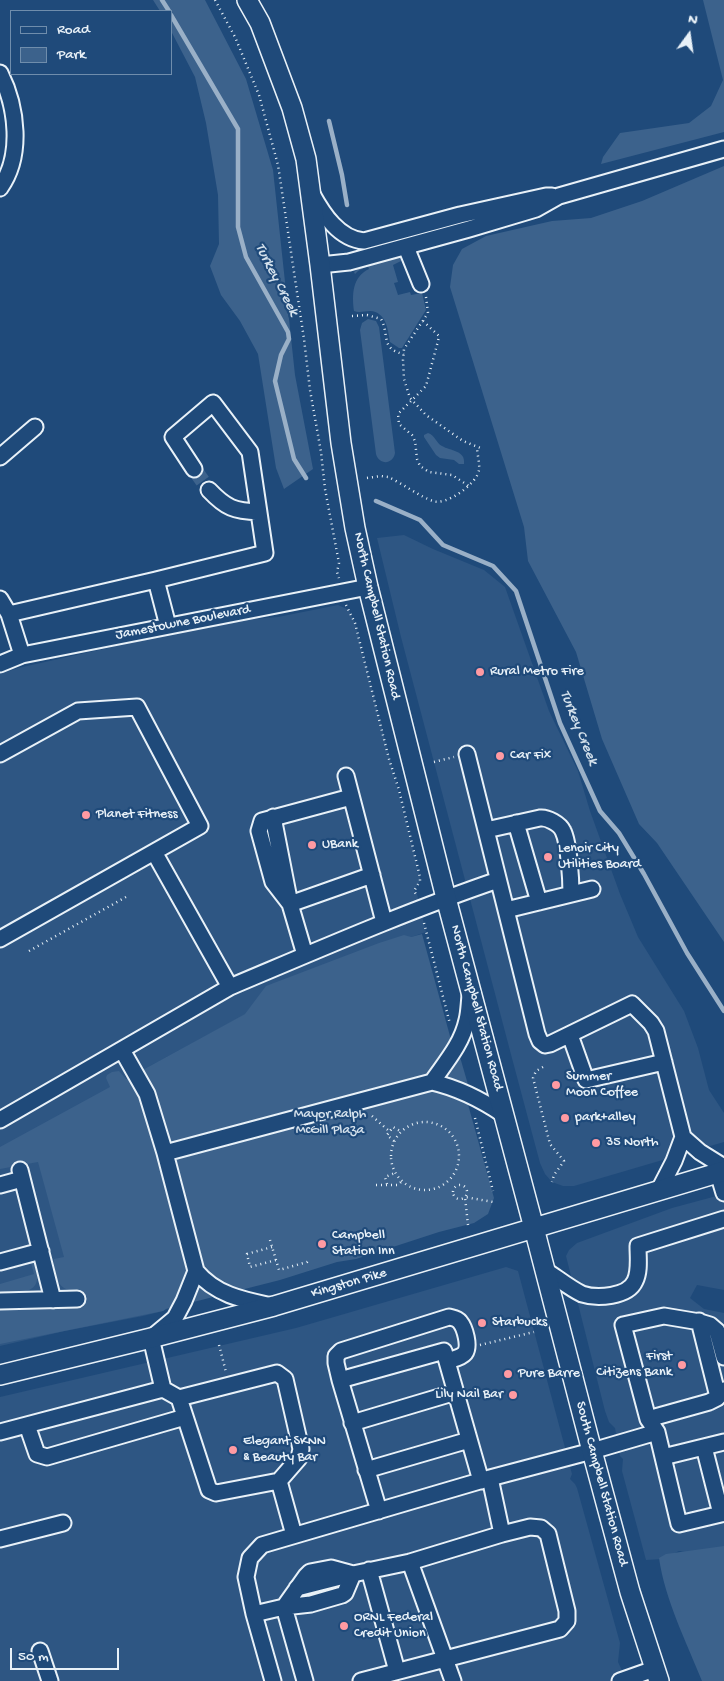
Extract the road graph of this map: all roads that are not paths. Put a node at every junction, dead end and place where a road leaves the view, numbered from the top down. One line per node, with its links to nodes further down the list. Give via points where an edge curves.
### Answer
1 (247, 0): 5 (main road, North Campbell Station Road, via 260,23 292,108 306,159)
2 (0, 73): 4 (street, via 8,90 14,122 14,158)
3 (724, 149): 6 (street)
4 (0, 188)
5 (310, 192): 6 (street, via 325,216 357,241 460,215); 8 (main road, North Campbell Station Road)
6 (558, 196): 7 (street, via 536,208)
7 (406, 247): 8 (street, via 350,262); 9 (street)
8 (320, 265): 16 (main road, North Campbell Station Road, via 341,443)
9 (422, 284)
10 (35, 427): 11 (street)
11 (0, 457)
12 (194, 469): 14 (street, via 173,437 213,403 250,452)
13 (209, 490): 14 (street, via 222,504 242,511)
14 (259, 512): 15 (street, via 265,553)
15 (156, 580): 18 (street); 19 (street)
16 (368, 587): 19 (street, Jamestowne Boulevard); 33 (main road, North Campbell Station Road)
17 (0, 599): 18 (street)
18 (9, 614): 20 (street)
19 (168, 626): 20 (street, Jamestowne Boulevard)
20 (22, 655): 21 (street, Jamestowne Boulevard)
21 (0, 664)
22 (0, 754): 28 (street, via 78,711 136,707 200,826)
23 (461, 756): 27 (street)
24 (346, 776): 25 (street)
25 (351, 796): 29 (street); 35 (street, via 262,821 259,831 273,882)
26 (516, 823): 27 (street); 32 (street, via 545,818 564,832); 34 (street)
27 (486, 830): 30 (street)
28 (154, 852): 38 (street); 40 (street)
29 (372, 875): 35 (street); 37 (street)
30 (498, 880): 33 (street); 36 (street)
31 (592, 890): 32 (street)
32 (571, 894): 34 (street)
33 (446, 898): 37 (street); 41 (main road, North Campbell Station Road)
34 (539, 902): 36 (street)
35 (290, 904): 39 (street)
36 (506, 910): 42 (street, via 540,1041 545,1045)
37 (384, 922): 39 (street)
38 (0, 939)
39 (305, 955): 40 (street)
40 (230, 987): 43 (street)
41 (471, 988): 45 (street, via 463,1033); 46 (main road, North Campbell Station Road)
42 (570, 1036): 44 (street, via 586,1080); 44 (street, via 632,1004 652,1023)
43 (122, 1050): 47 (street); 49 (street, via 147,1094)
44 (664, 1062): 48 (street)
45 (432, 1082): 46 (street, via 456,1089); 49 (street)
46 (504, 1115): 55 (main road, North Campbell Station Road)
47 (0, 1120)
48 (683, 1137): 50 (street); 52 (street)
49 (165, 1153): 59 (street)
50 (722, 1170): 52 (main road, Kingston Pike); 53 (street)
51 (0, 1185): 56 (street, via 21,1175)
52 (659, 1190): 55 (main road, Kingston Pike)
53 (724, 1193)
54 (724, 1219): 58 (street, via 638,1246 638,1270 635,1282 627,1292 607,1297 582,1294)
55 (534, 1228): 58 (main road, South Campbell Station Road); 63 (main road, Kingston Pike)
56 (40, 1251): 57 (street); 60 (street)
57 (0, 1262)
58 (545, 1270): 83 (main road, South Campbell Station Road)
59 (196, 1271): 63 (street, via 219,1291 240,1300); 65 (street, via 175,1318)
60 (53, 1300): 61 (street); 62 (street)
61 (77, 1300)
62 (0, 1301)
63 (274, 1306): 65 (main road, Kingston Pike)
64 (699, 1322): 66 (street, via 717,1331); 72 (street); 75 (street, via 664,1316 623,1325)
65 (151, 1338): 68 (main road, Kingston Pike); 70 (street)
66 (724, 1357)
67 (447, 1361): 69 (street, via 444,1351); 69 (street, via 459,1358 467,1349 460,1322 449,1317 341,1351 336,1356); 71 (street)
68 (0, 1375)
69 (340, 1380): 76 (street)
70 (164, 1389): 73 (street); 77 (street)
71 (456, 1392): 76 (street); 80 (street)
72 (721, 1394): 75 (street, via 709,1402)
73 (179, 1398): 74 (street); 87 (street, via 277,1373 285,1379 301,1449 298,1458)
74 (185, 1417): 77 (street, via 47,1457 37,1454); 87 (street, via 209,1490 216,1493)
75 (648, 1419): 79 (street)
76 (352, 1423): 85 (street)
77 (27, 1425): 78 (street)
78 (0, 1432)
79 (657, 1432): 83 (street); 84 (street)
80 (470, 1440): 85 (street); 86 (street)
81 (724, 1442): 82 (street)
82 (704, 1447): 84 (street); 84 (street, via 720,1514 680,1524)
83 (592, 1451): 86 (street); 102 (main road, South Campbell Station Road)
84 (663, 1457)
85 (366, 1470): 88 (street)
86 (485, 1480): 88 (street); 90 (street)
87 (279, 1481): 91 (street)
88 (379, 1511): 91 (street)
89 (63, 1523): 92 (street)
90 (502, 1534): 93 (street); 100 (street, via 530,1527 541,1528 548,1534 567,1621 560,1629)
91 (294, 1535): 98 (street, via 262,1545 250,1558 246,1577)
92 (0, 1539)
93 (410, 1562): 94 (street); 100 (street)
94 (369, 1570): 95 (street); 101 (street)
95 (353, 1574): 96 (street); 96 (street, via 338,1570); 97 (street, via 343,1586)
96 (301, 1582): 97 (street)
97 (284, 1606): 98 (street); 105 (street)
98 (254, 1614): 104 (street)
99 (40, 1650): 103 (street)
100 (444, 1659): 101 (street); 107 (street)
101 (397, 1672): 106 (street)
102 (656, 1675): 108 (street)
103 (50, 1681)
104 (273, 1681)
105 (305, 1681)
106 (361, 1681)
107 (453, 1681)
108 (620, 1681)

